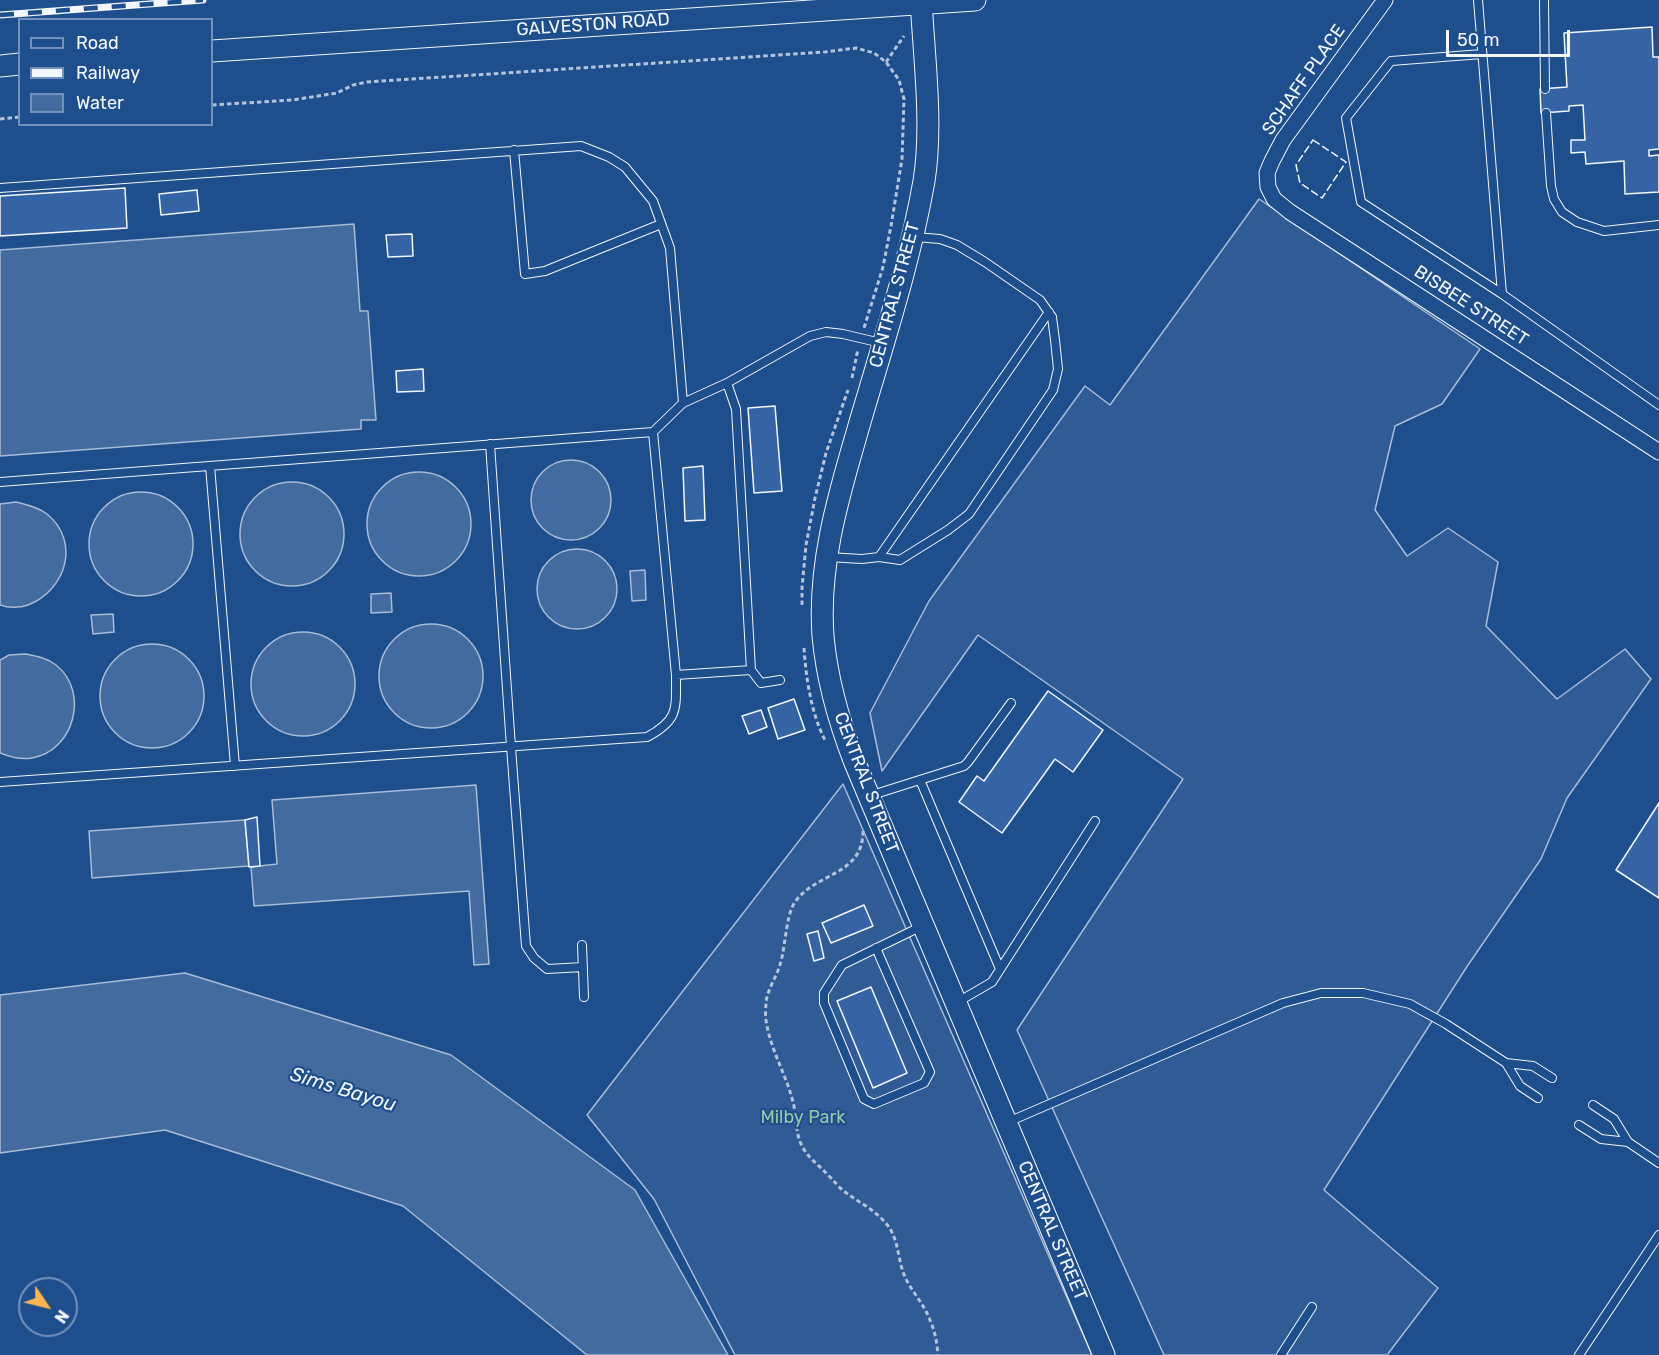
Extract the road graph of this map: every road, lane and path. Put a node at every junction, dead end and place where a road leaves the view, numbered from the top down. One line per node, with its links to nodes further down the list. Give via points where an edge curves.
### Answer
1 (975, 0): 5 (street, GALVESTON ROAD)
2 (1385, 0): 15 (street, SCHAFF PLACE, via 1283,140 1268,173)
3 (1478, 0): 7 (lane)
4 (1544, 0): 10 (lane)
5 (921, 1): 6 (street, GALVESTON ROAD); 19 (street, CENTRAL STREET, via 928,123 924,178)
6 (213, 51)
7 (1482, 54): 20 (lane); 20 (lane, via 1391,61 1346,118 1361,201)
8 (18, 64): 9 (street)
9 (0, 66)
10 (1545, 89)
11 (1546, 113): 18 (lane, via 1551,186 1562,212 1604,231)
12 (18, 117): 13 (path)
13 (0, 118)
14 (514, 150): 16 (lane); 17 (lane, via 581,146 609,157 637,181); 17 (lane, via 525,274 545,271)
15 (1268, 187): 28 (street, BISBEE STREET, via 1274,199 1290,212)
16 (0, 188)
17 (662, 224): 24 (lane, via 670,248)
18 (1659, 225)
19 (913, 237): 21 (lane, via 957,245 1040,300); 22 (street, CENTRAL STREET)
20 (1502, 294): 25 (lane)
21 (1048, 312): 32 (lane); 32 (lane, via 1052,317 1058,369 1053,390 969,514 900,560)
22 (883, 344): 23 (lane, via 826,332 810,336); 31 (street, CENTRAL STREET, via 835,509)
23 (727, 383): 24 (lane); 33 (lane, via 736,409)
24 (683, 403): 26 (lane)
25 (1659, 405)
26 (653, 432): 27 (lane); 34 (lane)
27 (490, 444): 29 (lane); 37 (lane)
28 (1659, 452)
29 (210, 466): 30 (lane); 38 (lane)
30 (0, 482)
31 (826, 556): 32 (lane); 41 (street, CENTRAL STREET, via 823,634 827,666 841,727)
32 (879, 557)
33 (751, 670): 34 (lane); 35 (lane, via 760,683)
34 (676, 675): 37 (lane, via 672,718 646,737)
35 (780, 680)
36 (1011, 702): 39 (lane, via 964,766)
37 (511, 747): 38 (lane); 46 (lane, via 526,946 547,969)
38 (235, 766): 40 (lane)
39 (920, 780): 41 (lane); 47 (lane)
40 (0, 782)
41 (869, 796): 43 (street, CENTRAL STREET)
42 (1095, 821): 47 (lane)
43 (923, 925): 45 (lane); 49 (street, CENTRAL STREET)
44 (582, 945): 46 (lane)
45 (876, 948): 45 (lane, via 842,965 824,993 824,1003 864,1099 874,1104 924,1083 930,1072)
46 (583, 967): 48 (lane)
47 (1000, 969): 49 (lane, via 992,982)
48 (584, 997)
49 (956, 1003): 54 (street, CENTRAL STREET)
50 (1506, 1064): 51 (lane, via 1533,1066); 52 (lane, via 1520,1086); 54 (lane, via 1410,1004 1363,993 1321,993 1283,1003)
51 (1552, 1078)
52 (1538, 1098)
53 (1593, 1105): 56 (lane, via 1614,1119)
54 (1007, 1122): 60 (street, CENTRAL STREET)
55 (1579, 1125): 56 (lane, via 1601,1139)
56 (1628, 1142): 57 (lane)
57 (1659, 1163)
58 (1659, 1235): 62 (lane)
59 (1312, 1307): 61 (lane)
60 (1104, 1355)
61 (1281, 1355)
62 (1579, 1355)

